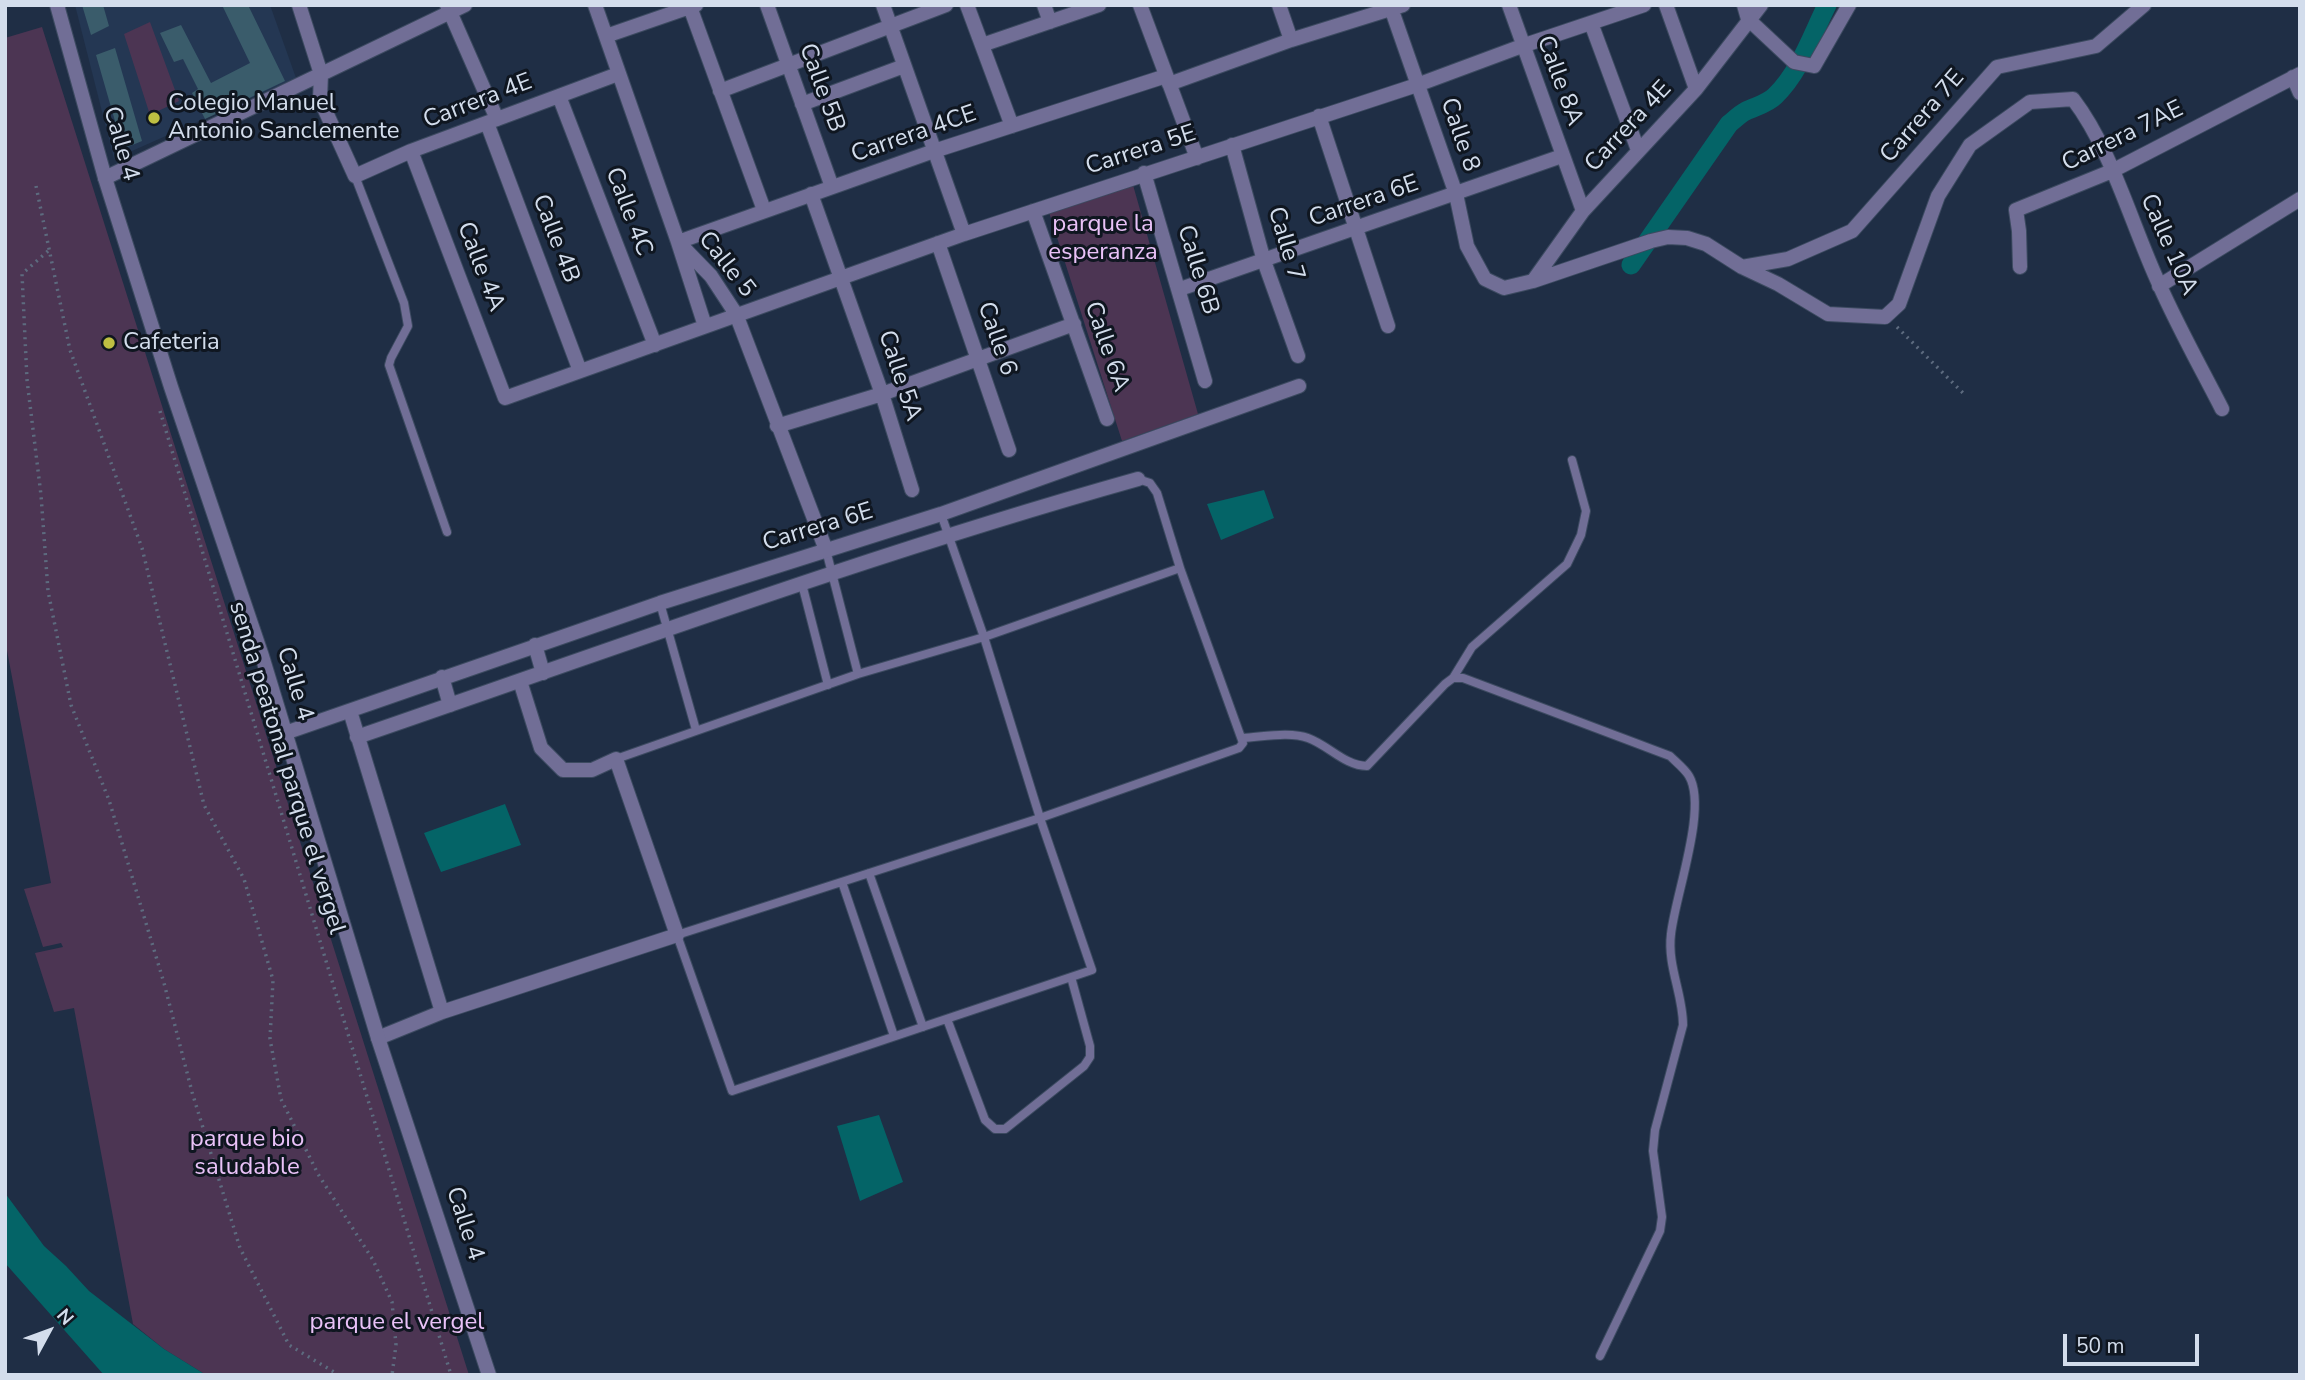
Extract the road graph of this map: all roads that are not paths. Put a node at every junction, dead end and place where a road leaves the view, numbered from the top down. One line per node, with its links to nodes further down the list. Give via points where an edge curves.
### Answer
1 (57, 5): 54 (street, Calle 4)
2 (299, 5): 32 (street)
3 (465, 5): 21 (street)
4 (596, 5): 26 (street, Calle 5)
5 (767, 5): 30 (street, Calle 5B)
6 (883, 5): 25 (street)
7 (946, 5): 25 (street)
8 (967, 5): 28 (street)
9 (1044, 5): 23 (street)
10 (1099, 5): 23 (street)
11 (1279, 5): 27 (street)
12 (1508, 5): 29 (street, Calle 8A)
13 (1644, 5): 24 (street, Carrera 5E)
14 (1666, 5): 37 (street)
15 (1760, 5): 22 (street, Carrera 4E)
16 (1849, 5): 22 (street, via 1814,66 1794,62)
17 (2144, 5): 67 (street, Carrera 7E, via 2096,46 1997,67 1852,232 1788,258)
18 (693, 6): 26 (street); 38 (street)
19 (1395, 6): 27 (street, Carrera 4CE); 36 (street, Calle 8)
20 (1145, 7): 35 (street)
21 (449, 9): 32 (street); 43 (street, Calle 4B)
22 (1746, 12): 37 (street, Carrera 4E)
23 (1050, 22): 28 (street)
24 (1591, 23): 29 (street, Carrera 5E); 46 (street)
25 (890, 26): 30 (street); 31 (street)
26 (606, 36): 33 (street, Calle 5)
27 (1291, 40): 35 (street, Carrera 4CE)
28 (982, 45): 44 (street)
29 (1522, 46): 36 (street, Carrera 5E); 49 (street, Calle 8A)
30 (788, 65): 38 (street); 41 (street, Calle 5B)
31 (904, 66): 41 (street); 48 (street)
32 (321, 74): 53 (street, via 320,99); 54 (street)
33 (618, 74): 40 (street, Carrera 4E); 64 (street, Calle 5)
34 (2296, 76): 39 (street); 51 (street, Carrera 7AE)
35 (1168, 80): 44 (street, Carrera 4CE); 50 (street)
36 (1417, 85): 42 (street, Carrera 5E); 57 (street, Calle 8)
37 (1696, 89): 46 (street, Carrera 4E)
38 (720, 91): 59 (street)
39 (2300, 93)
40 (559, 96): 43 (street, Carrera 4E); 77 (street, Calle 4C)
41 (802, 104): 55 (street, Calle 5B)
42 (1319, 116): 45 (street, Carrera 5E); 62 (street)
43 (492, 121): 47 (street, Carrera 4E); 80 (street, Calle 4B)
44 (1012, 126): 48 (street, Carrera 4CE)
45 (1233, 145): 50 (street, Carrera 5E); 66 (street, Calle 7)
46 (1638, 150): 61 (street, Carrera 4E)
47 (411, 151): 53 (street, Carrera 4E); 84 (street, Calle 4A)
48 (934, 151): 55 (street, Carrera 4CE); 63 (street)
49 (1562, 156): 57 (street, Carrera 6E); 61 (street, Calle 8A)
50 (1197, 158): 52 (street, Carrera 5E)
51 (2112, 171): 67 (street, Calle 10A, via 2073,99 2030,102 1970,145 1938,196 1899,304 1885,317 1828,314); 68 (street, Carrera 7AE, via 2016,209); 71 (street, Calle 10A)
52 (1144, 173): 60 (street, Carrera 5E); 72 (street, Calle 6B)
53 (355, 176): 97 (lane, via 404,303 408,326 389,365)
54 (105, 178): 117 (street, Calle 4)
55 (832, 187): 56 (street, Carrera 4CE)
56 (811, 194): 59 (street, Carrera 4CE); 69 (street, Calle 5A)
57 (1456, 194): 62 (street, Carrera 6E); 70 (street, Calle 8, via 1467,246 1485,279 1504,288)
58 (2300, 199): 71 (street)
59 (764, 210): 64 (street, Carrera 4CE)
60 (1033, 211): 63 (street, Carrera 5E); 74 (street, Calle 6A)
61 (1583, 211): 70 (street, Carrera 4E)
62 (1356, 229): 66 (street, Carrera 6E); 76 (street)
63 (964, 234): 65 (street, Carrera 5E)
64 (678, 242): 73 (street, Calle 5, via 711,276); 75 (street)
65 (938, 243): 69 (street, Carrera 5E); 79 (street, Calle 6)
66 (1264, 261): 72 (street, Carrera 6E); 78 (street, Calle 7)
67 (1742, 267): 70 (street, via 1706,244 1668,237)
68 (2020, 267)
69 (842, 278): 73 (street, Carrera 5E); 83 (street, Calle 5A)
70 (1533, 281)
71 (2159, 286): 85 (street, Calle 10A)
72 (1180, 289): 81 (street, Calle 6B)
73 (736, 314): 75 (street, Carrera 5E); 87 (street, Calle 5)
74 (1074, 324): 79 (street); 86 (street, Calle 6A)
75 (705, 326): 77 (street, Carrera 5E)
76 (1388, 326)
77 (655, 345): 80 (street, Carrera 5E)
78 (1298, 356)
79 (978, 357): 83 (street); 88 (street, Calle 6)
80 (580, 371): 84 (street, Carrera 5E)
81 (1205, 381)
82 (1299, 386): 90 (street, Carrera 6E)
83 (882, 394): 87 (street); 92 (street, Calle 5A)
84 (505, 398)
85 (2222, 409)
86 (1107, 419)
87 (777, 426): 99 (street, Calle 5)
88 (1009, 450)
89 (1572, 460): 111 (lane, via 1586,511 1567,564 1472,647)
90 (1057, 474): 93 (street, Carrera 6E); 94 (street)
91 (1138, 479): 94 (street, Carrera 6E); 101 (lane, via 1150,483 1157,493)
92 (912, 489)
93 (999, 494): 95 (street, Carrera 6E); 96 (street)
94 (1066, 499): 96 (street, Carrera 6E)
95 (941, 514): 98 (lane); 99 (street, Carrera 6E)
96 (1006, 519): 98 (street, Carrera 6E)
97 (447, 532)
98 (949, 537): 102 (street, Carrera 6E); 106 (lane)
99 (826, 550): 100 (street, Carrera 6E); 102 (lane)
100 (792, 560): 103 (street); 104 (street, Carrera 6E)
101 (1180, 568): 106 (lane); 119 (lane)
102 (833, 575): 103 (street, Carrera 6E); 109 (lane)
103 (802, 584): 105 (street, Carrera 6E); 113 (lane)
104 (660, 603): 105 (lane); 107 (street, Carrera 6E)
105 (669, 630): 108 (street, Carrera 6E); 116 (lane)
106 (984, 637): 109 (lane); 121 (lane)
107 (535, 645): 108 (street); 110 (street, Carrera 6E)
108 (543, 673): 112 (street, Carrera 6E)
109 (858, 674): 113 (lane)
110 (442, 677): 114 (street); 115 (street, Carrera 6E)
111 (1453, 678): 119 (lane, via 1367,766 1357,766 1301,736); 131 (lane, via 1670,756 1689,776 1697,805 1670,936 1683,1025 1655,1130 1660,1231)
112 (520, 681): 114 (street, Carrera 6E); 120 (street, via 541,748 563,770 592,770)
113 (828, 685): 116 (lane)
114 (450, 705): 118 (street, Carrera 6E)
115 (350, 711): 117 (street, Carrera 6E); 118 (street)
116 (696, 730): 120 (lane)
117 (285, 733): 130 (street, Calle 4)
118 (357, 737): 126 (street)
119 (1243, 738): 121 (lane, via 1239,748)
120 (615, 759): 124 (street)
121 (1040, 818): 122 (lane); 125 (lane, via 1092,970)
122 (869, 873): 123 (lane); 128 (lane)
123 (842, 882): 124 (lane); 129 (lane)
124 (677, 936): 126 (street); 129 (lane, via 732,1091)
125 (1071, 977): 127 (lane); 127 (lane, via 1090,1057 1005,1129 995,1129 985,1120)
126 (442, 1012): 130 (street)
127 (947, 1019): 128 (lane)
128 (923, 1027): 129 (lane)
129 (894, 1036)
130 (378, 1038): 132 (street, Calle 4)
131 (1600, 1356)
132 (489, 1375)

